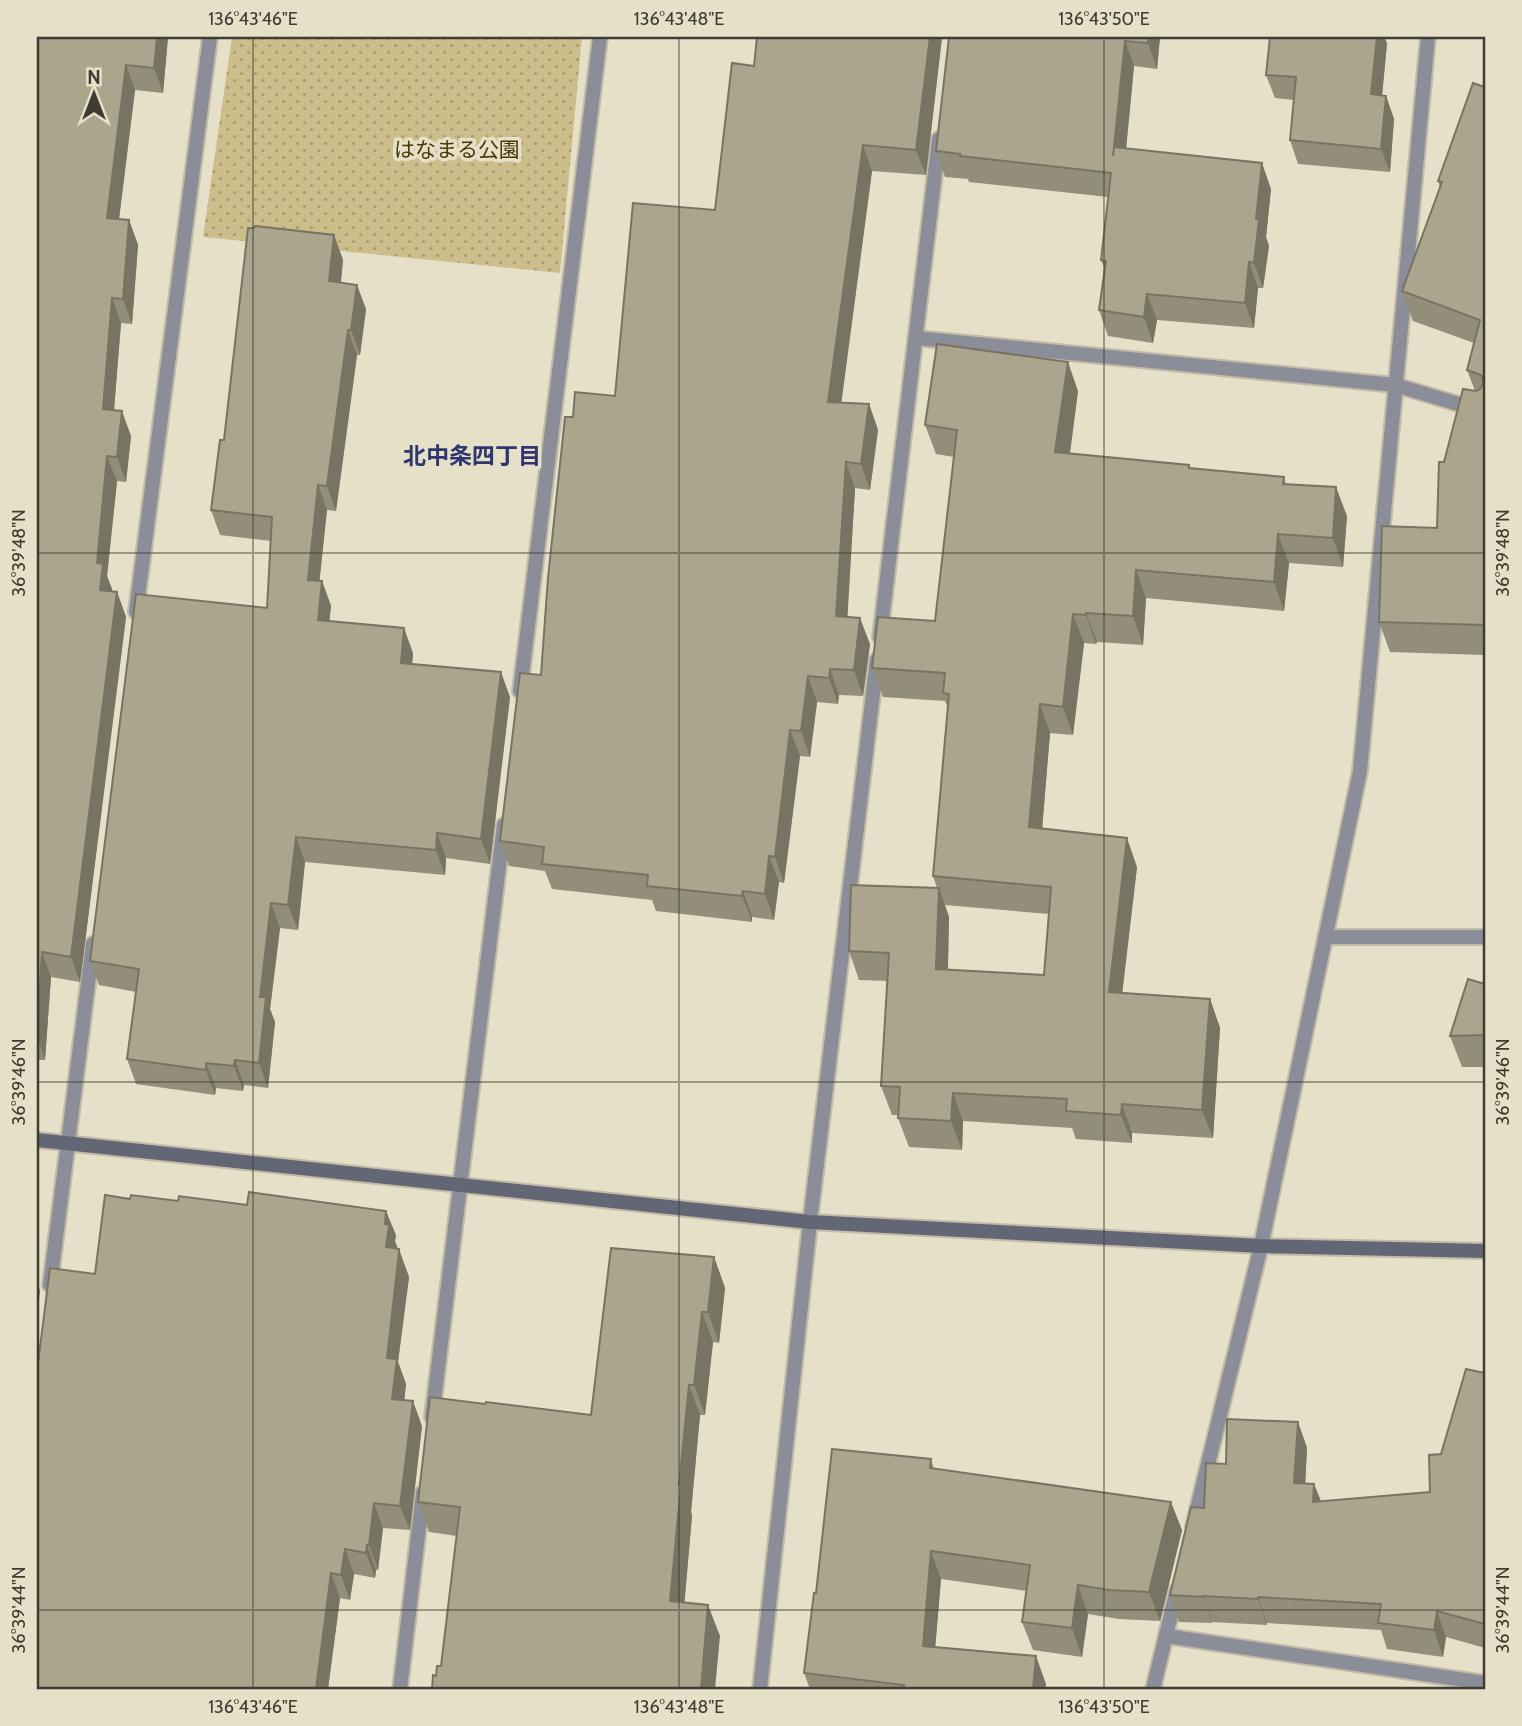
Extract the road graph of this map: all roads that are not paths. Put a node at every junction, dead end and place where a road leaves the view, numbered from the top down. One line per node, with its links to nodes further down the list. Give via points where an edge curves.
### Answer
1 (210, 37): 8 (street)
2 (600, 37): 9 (street)
3 (1428, 37): 6 (street)
4 (942, 119): 5 (street)
5 (916, 338): 6 (street); 17 (street)
6 (1395, 384): 7 (street); 12 (street, via 1360,771)
7 (1485, 412)
8 (134, 630)
9 (519, 701)
10 (506, 811): 16 (street)
11 (94, 935): 15 (street)
12 (1325, 937): 13 (street); 18 (street)
13 (1485, 937)
14 (37, 1140): 15 (street)
15 (68, 1143): 16 (street); 20 (street)
16 (460, 1185): 17 (street); 21 (street)
17 (810, 1222): 18 (street); 28 (street)
18 (1261, 1246): 19 (street); 23 (street)
19 (1485, 1251)
20 (49, 1296)
21 (430, 1430)
22 (424, 1485): 27 (street)
23 (1188, 1546)
24 (1182, 1572): 25 (street)
25 (1166, 1636): 26 (street); 29 (street)
26 (1485, 1683)
27 (400, 1689)
28 (760, 1689)
29 (1153, 1689)

